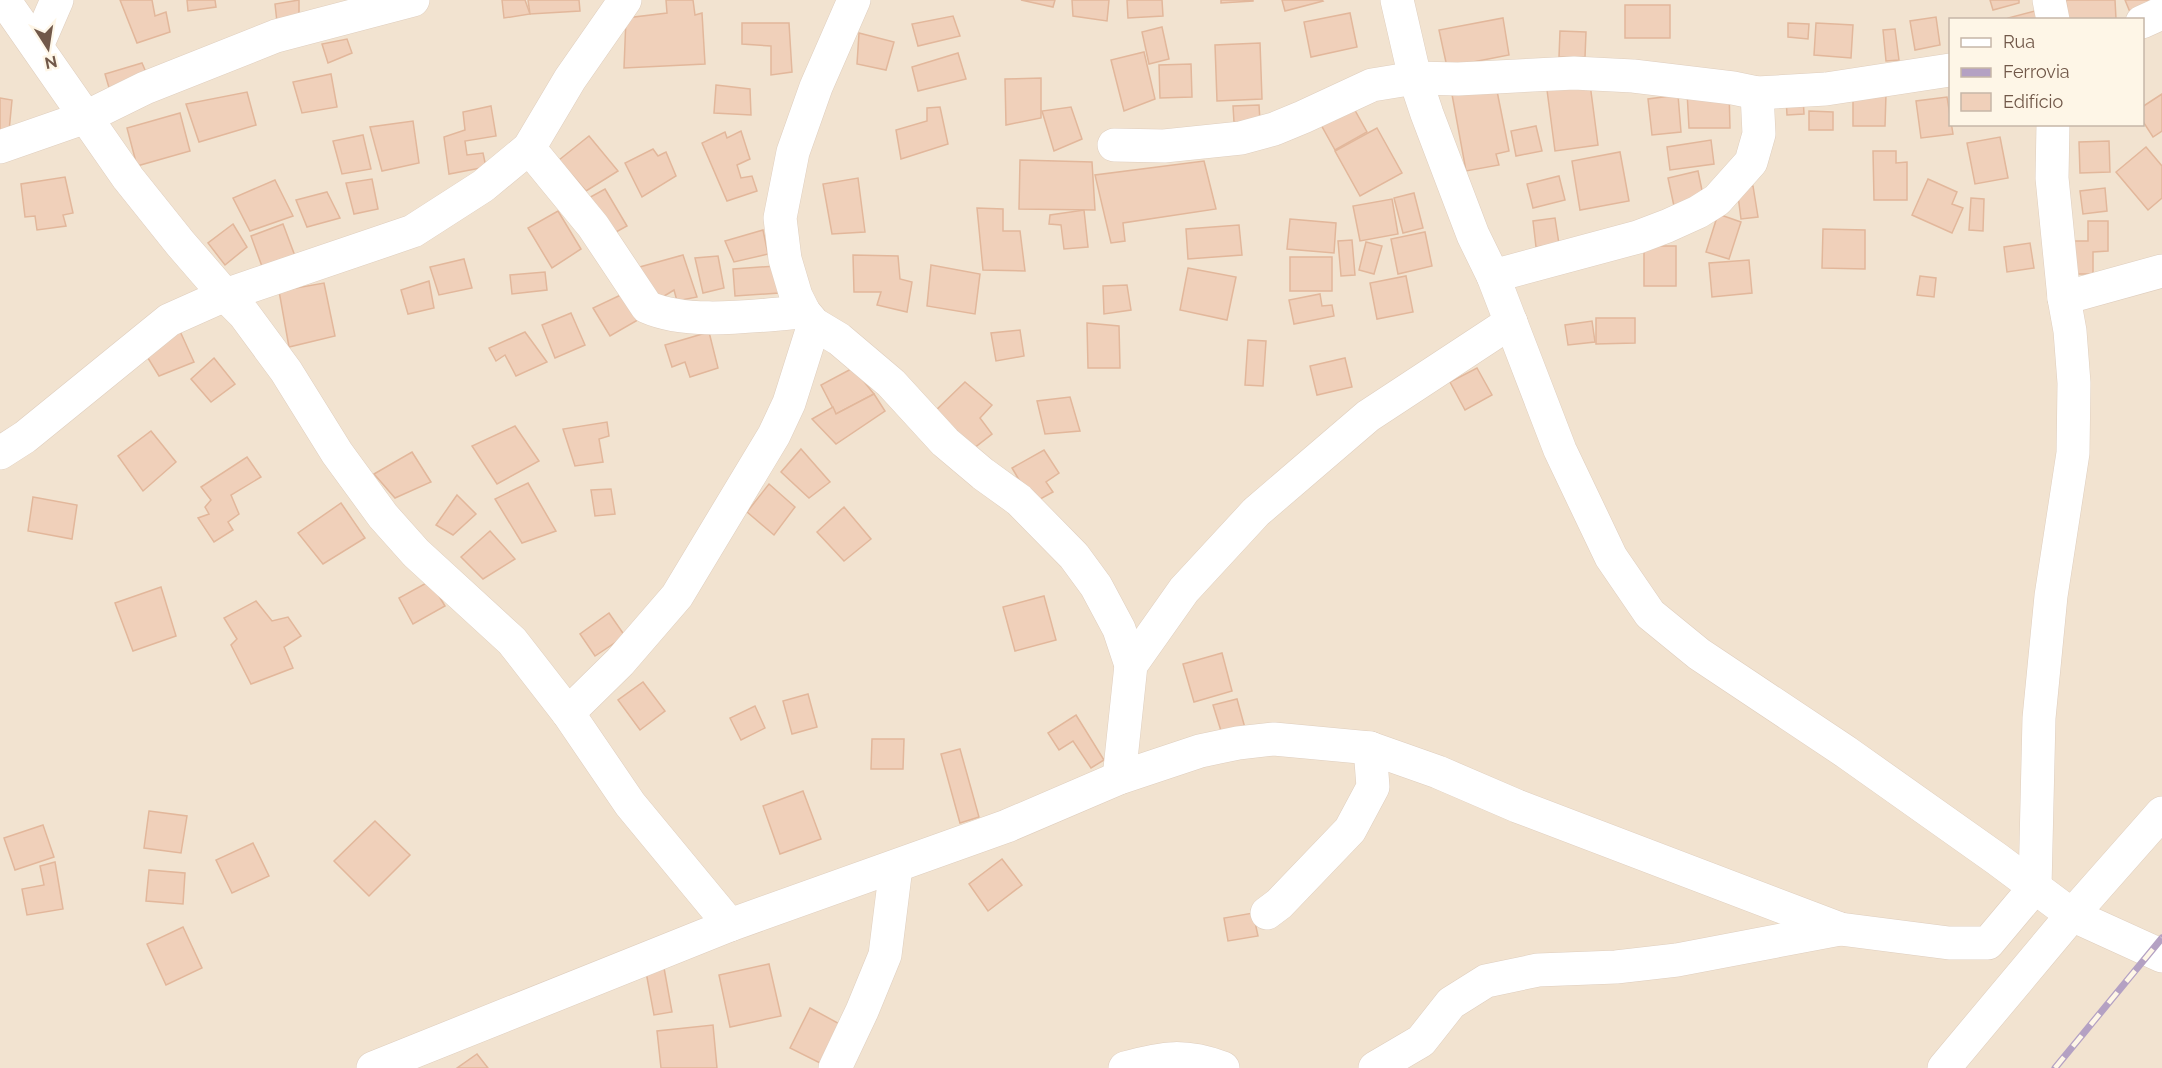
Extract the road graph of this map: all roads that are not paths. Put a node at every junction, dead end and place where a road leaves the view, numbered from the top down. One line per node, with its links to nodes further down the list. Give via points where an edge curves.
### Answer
1 (4, 0): 11 (street)
2 (57, 0): 11 (street)
3 (413, 0): 15 (street, via 276,36 145,88)
4 (625, 0): 19 (street, via 570,79)
5 (854, 0): 24 (street, via 793,152 780,218 785,260 796,296)
6 (1397, 0): 13 (street)
7 (2049, 0): 9 (street)
8 (2162, 13): 10 (street)
9 (2053, 18)
10 (2144, 21)
11 (37, 46): 15 (street)
12 (1949, 69): 14 (street, via 1826,89)
13 (1414, 78): 14 (street, via 1574,73 1633,76); 17 (street, via 1372,85 1274,129 1241,138 1164,146); 21 (street, via 1473,235)
14 (1758, 93): 21 (street, via 1759,134 1751,162 1717,200 1638,237)
15 (86, 117): 18 (street); 22 (street, via 128,178)
16 (2053, 126): 23 (street, via 2052,178)
17 (1114, 145)
18 (0, 147)
19 (529, 148): 22 (street, via 483,186 413,231); 24 (street, via 592,226 647,307 660,313 713,318)
20 (2162, 271): 23 (street)
21 (1493, 276): 25 (street)
22 (225, 295): 26 (street, via 169,320); 28 (street, via 286,371 337,453 383,516 512,641)
23 (2064, 298): 33 (street, via 2074,383 2073,453 2051,596 2039,718)
24 (809, 318): 27 (street, via 891,383 945,442 1019,500 1074,556 1119,629); 28 (street, via 789,403 774,435 677,596 620,663)
25 (1511, 322): 27 (street, via 1368,416 1256,512 1184,590); 33 (street, via 1560,450 1611,557 1650,614 1699,654 1846,752)
26 (0, 453)
27 (1131, 664): 30 (street)
28 (568, 713): 36 (street, via 630,804)
29 (1370, 748): 30 (street, via 1275,739 1238,743 1200,751); 34 (street, via 1373,787 1350,830); 37 (street)
30 (1119, 778): 32 (street, via 1007,826)
31 (2162, 813): 35 (street)
32 (896, 867): 36 (street); 40 (street, via 885,955)
33 (2034, 887): 35 (street); 37 (street, via 1988,943 1949,943)
34 (1267, 913)
35 (2072, 915): 38 (street); 44 (street)
36 (730, 925): 39 (street)
37 (1840, 929): 43 (street, via 1677,960 1538,970 1486,981 1451,1003 1421,1041)
38 (2162, 956)
39 (373, 1068)
40 (835, 1068)
41 (1125, 1068): 42 (street, via 1155,1060 1193,1058)
42 (1223, 1068)
43 (1375, 1068)
44 (1944, 1068)

